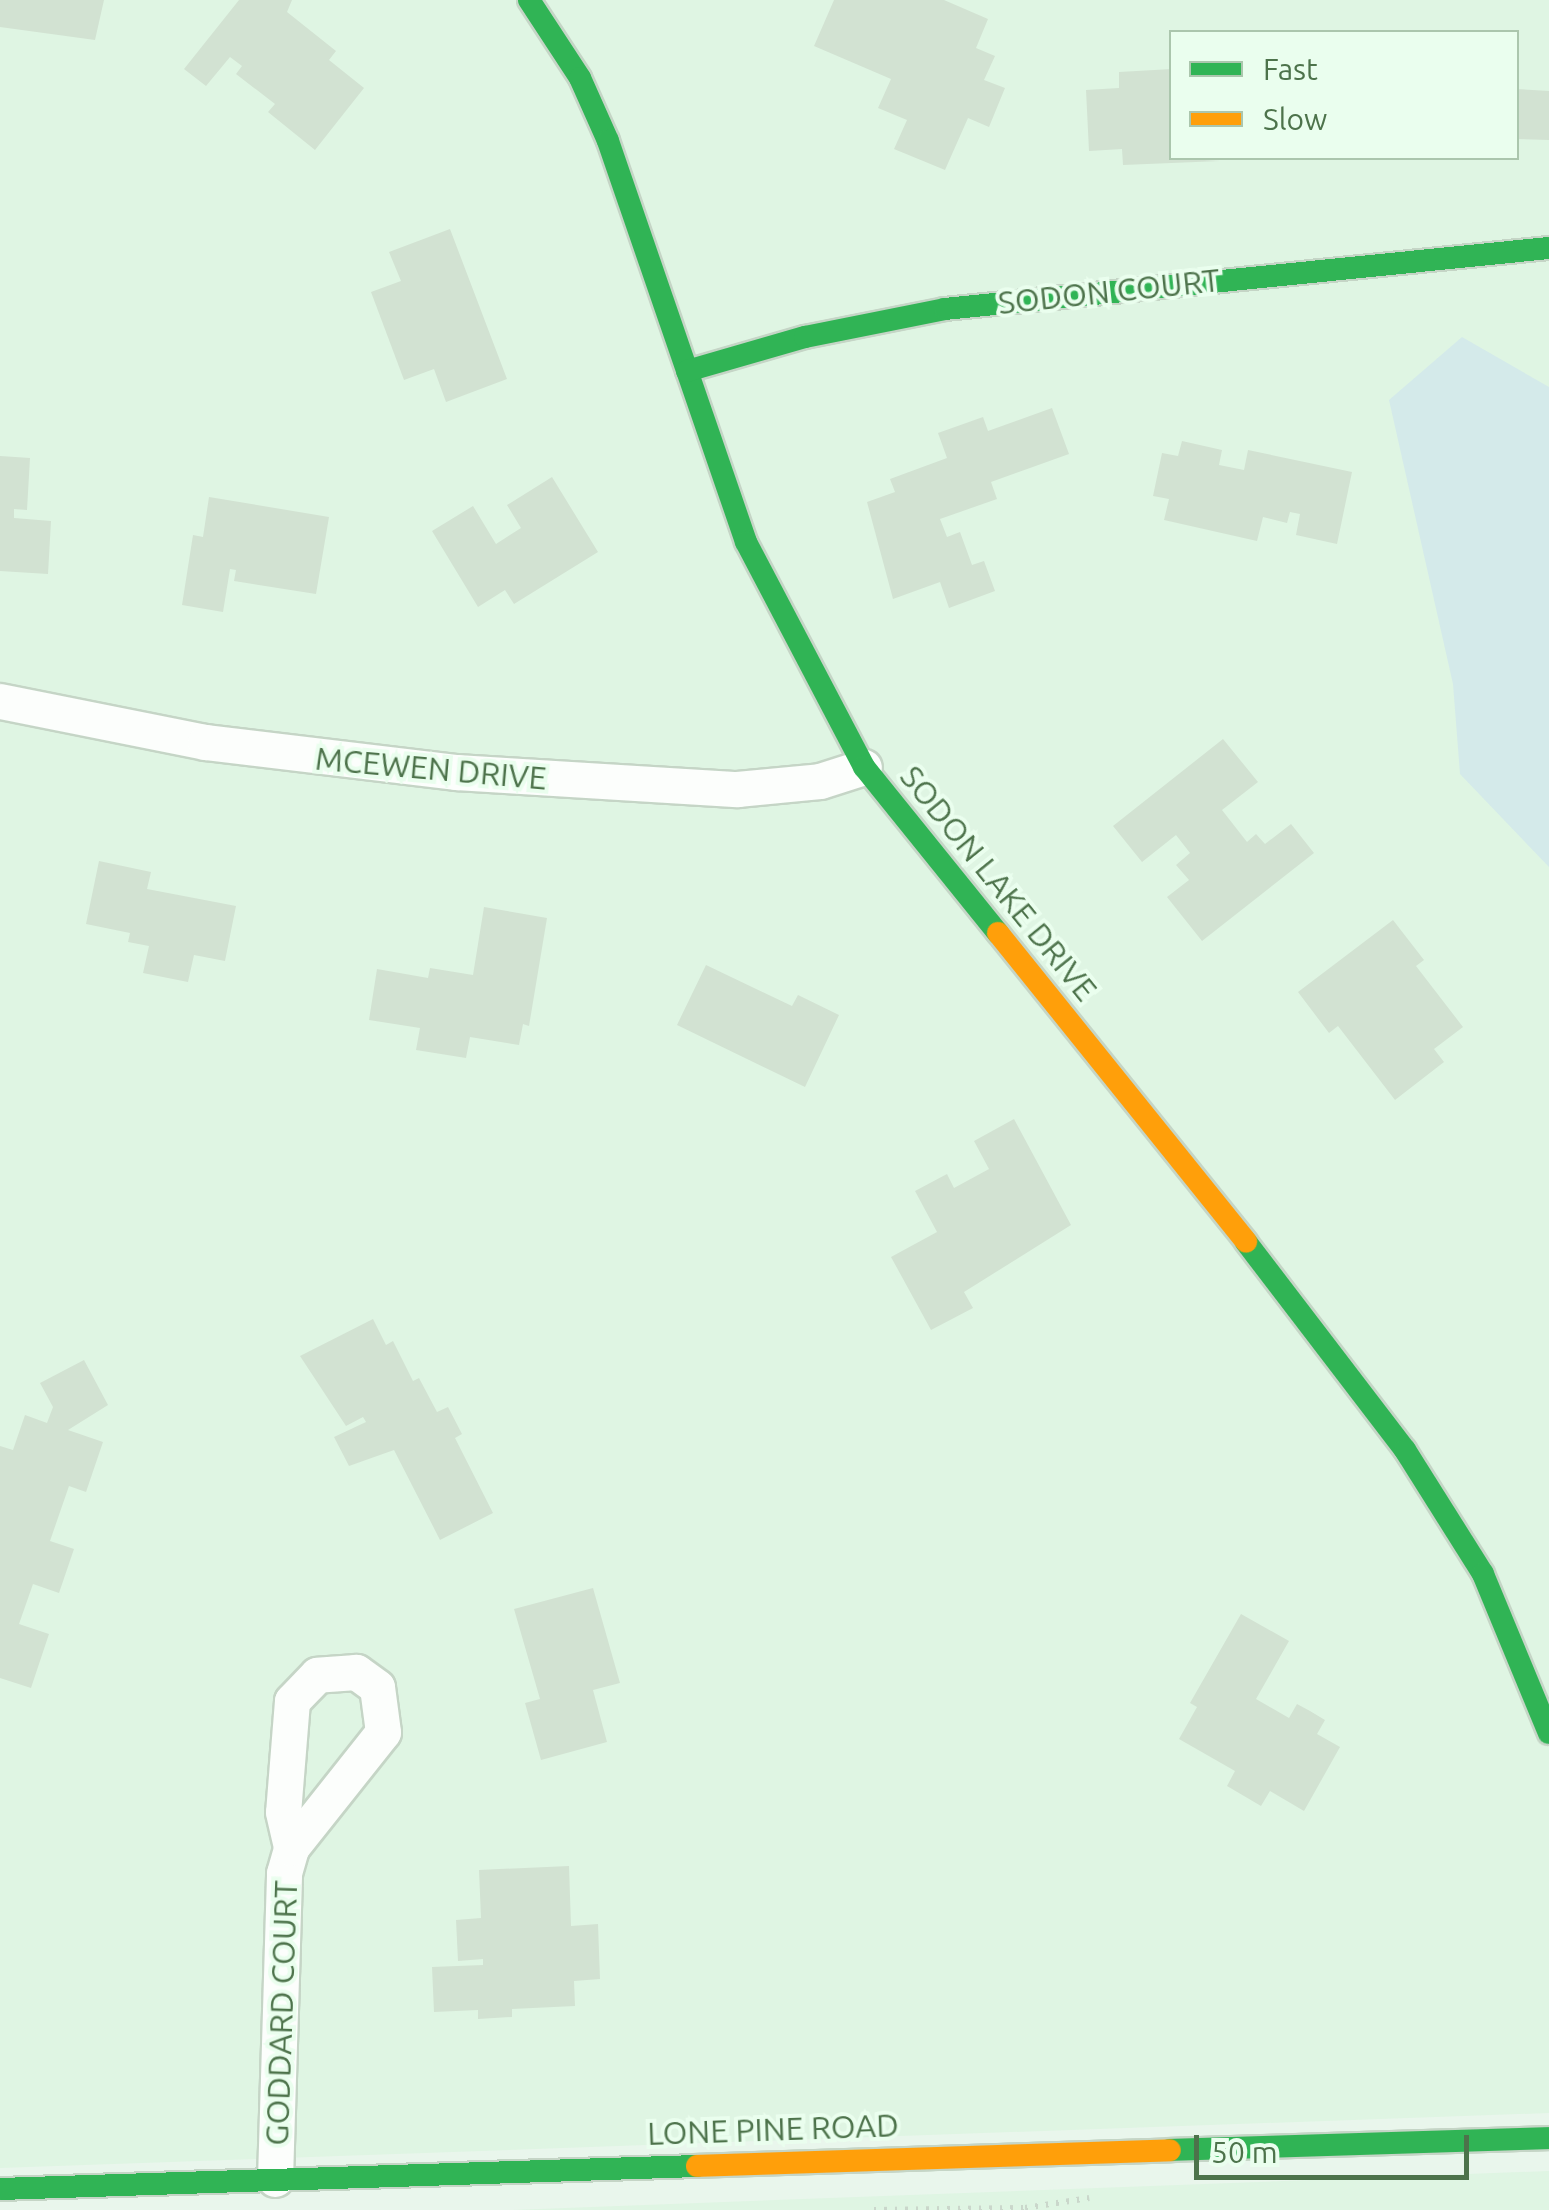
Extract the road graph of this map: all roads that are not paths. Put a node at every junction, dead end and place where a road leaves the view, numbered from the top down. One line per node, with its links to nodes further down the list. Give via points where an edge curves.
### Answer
1 (529, 0): 3 (street, SODON LAKE DRIVE, via 580,78 608,141)
2 (1545, 253): 3 (street, SODON COURT, via 1046,295 855,325)
3 (687, 371): 5 (street, SODON LAKE DRIVE, via 746,542)
4 (0, 701): 5 (street, MCEWEN DRIVE, via 224,745 504,776 736,788 820,781)
5 (864, 767): 6 (street, SODON LAKE DRIVE, via 1405,1450 1483,1574)
6 (1549, 1732)
7 (291, 1848): 7 (street, GODDARD COURT, via 283,1812 292,1701 317,1675 356,1672 377,1686 383,1732); 9 (street, GODDARD COURT, via 282,1900)
8 (1549, 2138): 9 (street, LONE PINE ROAD)
9 (275, 2180): 11 (street, LONE PINE ROAD)
10 (0, 2189): 11 (street, LONE PINE ROAD)
11 (240, 2195)

